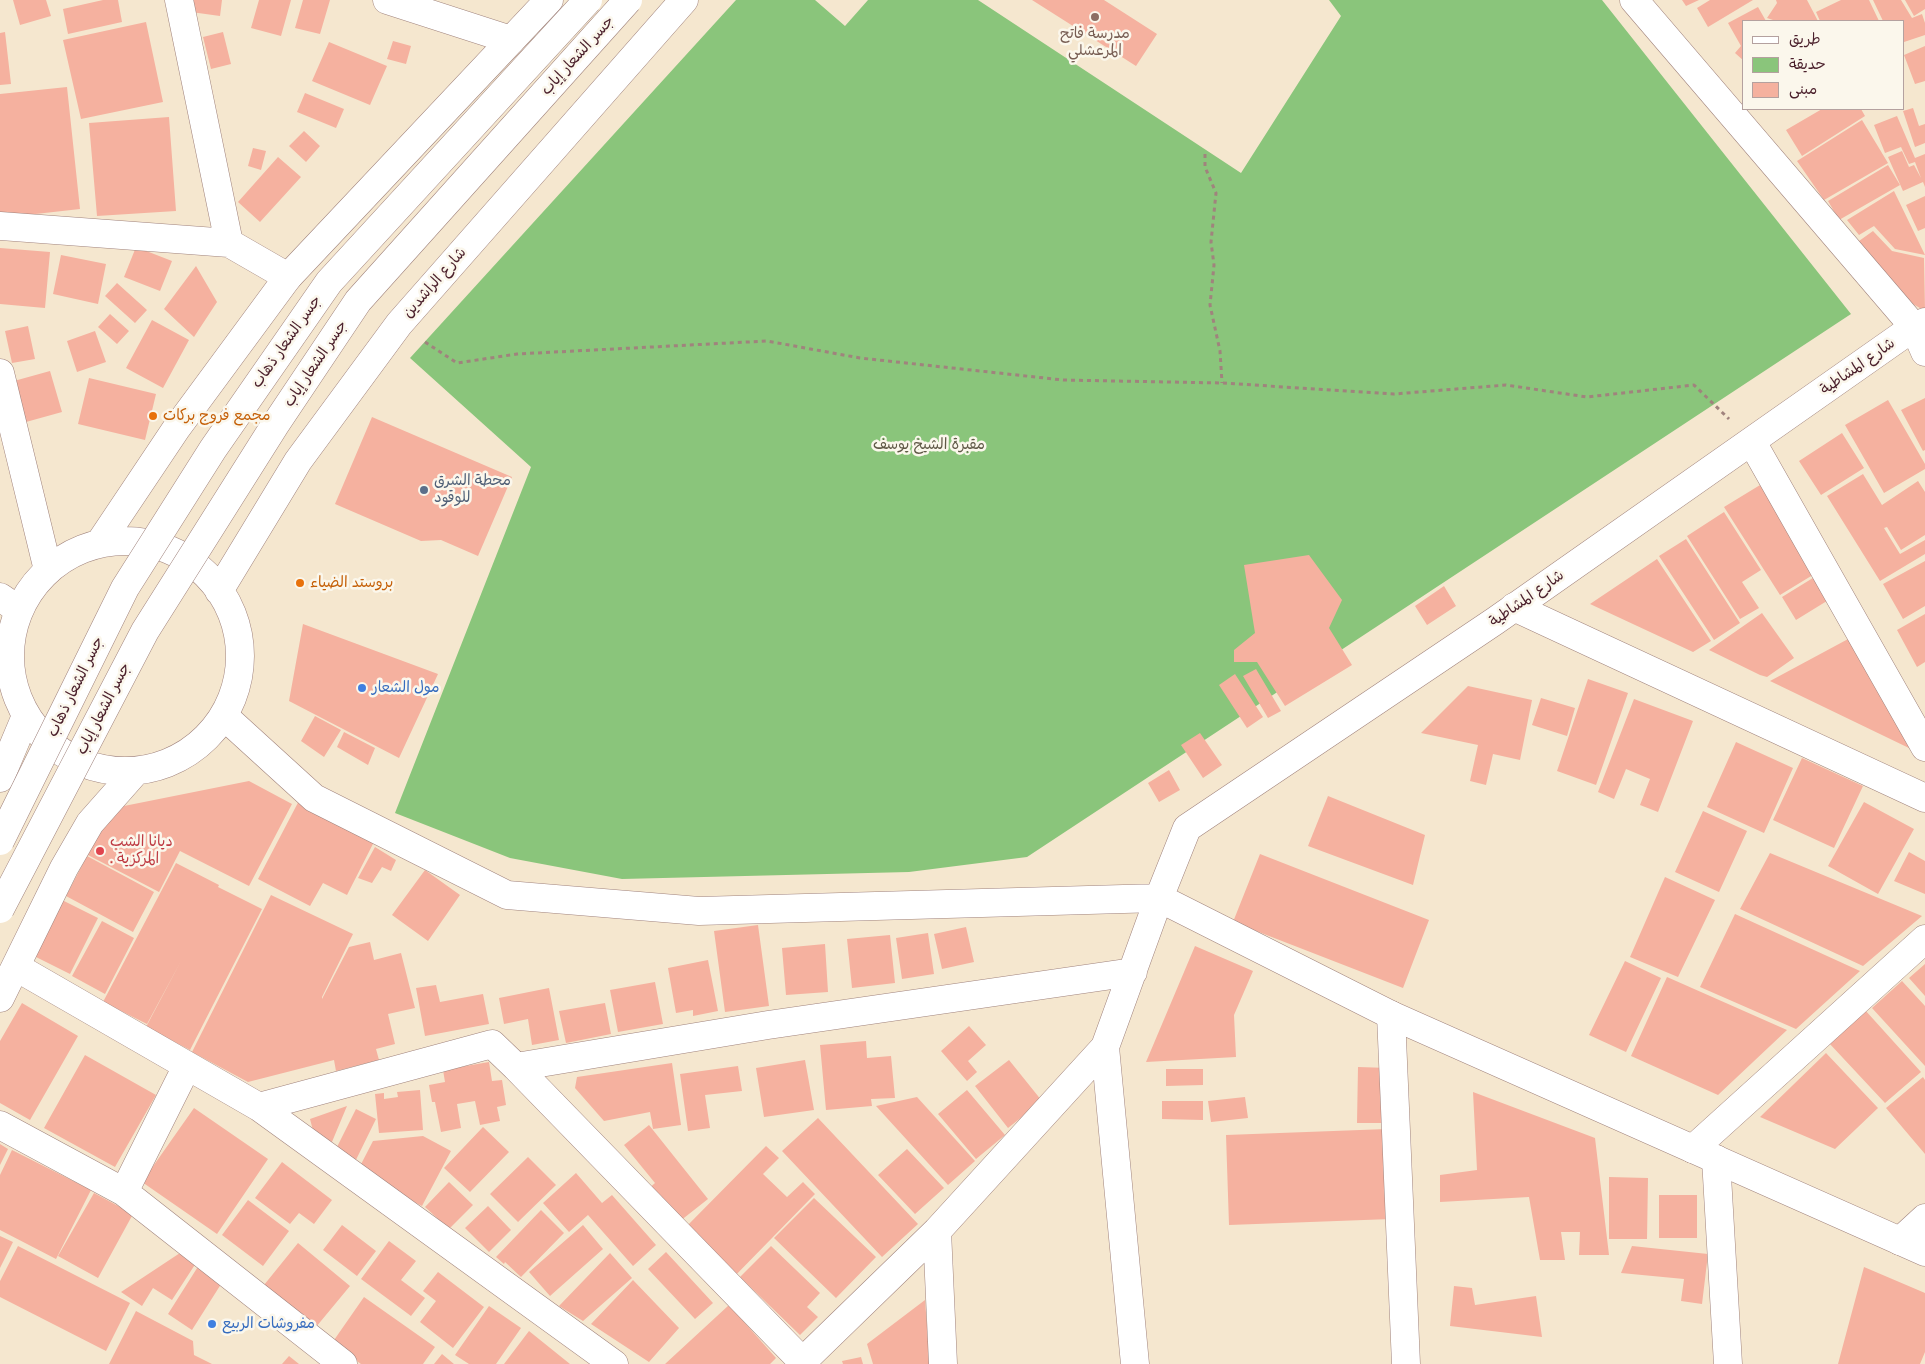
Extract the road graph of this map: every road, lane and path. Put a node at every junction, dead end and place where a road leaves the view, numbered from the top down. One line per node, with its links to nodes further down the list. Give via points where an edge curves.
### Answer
1 (179, 0): 11 (main road)
2 (387, 0): 8 (main road)
3 (549, 0): 8 (main road)
4 (588, 0): 29 (main road, جسر الشعار ذهاب, bridge, via 329,282 212,449 125,588)
5 (628, 0): 31 (main road, جسر الشعار إياب, bridge, via 358,301 145,631)
6 (684, 0): 13 (main road, شارع الراشدين)
7 (1634, 0): 14 (main road)
8 (511, 40): 12 (main road)
9 (1205, 154): 16 (path, via 1205,167 1216,193 1210,305 1220,351)
10 (0, 226): 11 (main road)
11 (229, 243): 12 (main road)
12 (288, 277): 18 (main road, via 176,429)
13 (399, 324): 16 (path, via 456,363 517,354 767,342 860,358 1063,380); 20 (main road, شارع الراشدين, via 298,461)
14 (1921, 334): 17 (main road, شارع المشاطية)
15 (0, 373): 19 (main road)
16 (1222, 383): 17 (path, via 1394,394 1506,385 1587,396 1694,385)
17 (1752, 442): 22 (main road, شارع المشاطية); 25 (main road)
18 (99, 544): 19 (main road, via 72,554); 20 (main road, via 122,541 166,549 187,559)
19 (48, 570): 21 (main road, via 32,588)
20 (219, 591): 24 (main road, via 234,620 240,653 236,685)
21 (10, 603): 23 (main road, via 10,663 14,691)
22 (1514, 608): 28 (main road); 30 (main road, شارع المشاطية, via 1187,828)
23 (26, 716): 26 (main road, via 42,736 85,764); 27 (main road)
24 (224, 716): 26 (main road, via 208,737 187,754 163,765); 30 (main road, via 314,798 507,895 699,912)
25 (1925, 747)
26 (136, 771): 33 (main road, via 90,823 64,868)
27 (0, 778)
28 (1925, 798)
29 (0, 841)
30 (1159, 898): 34 (main road, شارع المشاطية); 36 (main road)
31 (0, 909)
32 (1925, 939): 42 (main road)
33 (16, 967): 35 (main road); 38 (main road)
34 (1133, 972): 37 (main road, شارع المشاطية); 39 (main road, via 768,1025)
35 (0, 998)
36 (1391, 1015): 42 (main road); 53 (main road)
37 (1106, 1047): 45 (main road); 52 (main road)
38 (187, 1066): 40 (main road); 43 (main road)
39 (516, 1067): 40 (main road, via 492,1044); 48 (main road)
40 (259, 1107): 50 (main road)
41 (0, 1125): 43 (main road)
42 (1704, 1154): 46 (main road); 54 (main road)
43 (124, 1192): 49 (main road)
44 (1925, 1218): 46 (main road)
45 (937, 1231): 48 (main road); 51 (main road)
46 (1900, 1241): 47 (main road)
47 (1925, 1252)
48 (802, 1363)
49 (343, 1364)
50 (614, 1364)
51 (943, 1364)
52 (1134, 1364)
53 (1406, 1364)
54 (1728, 1364)

